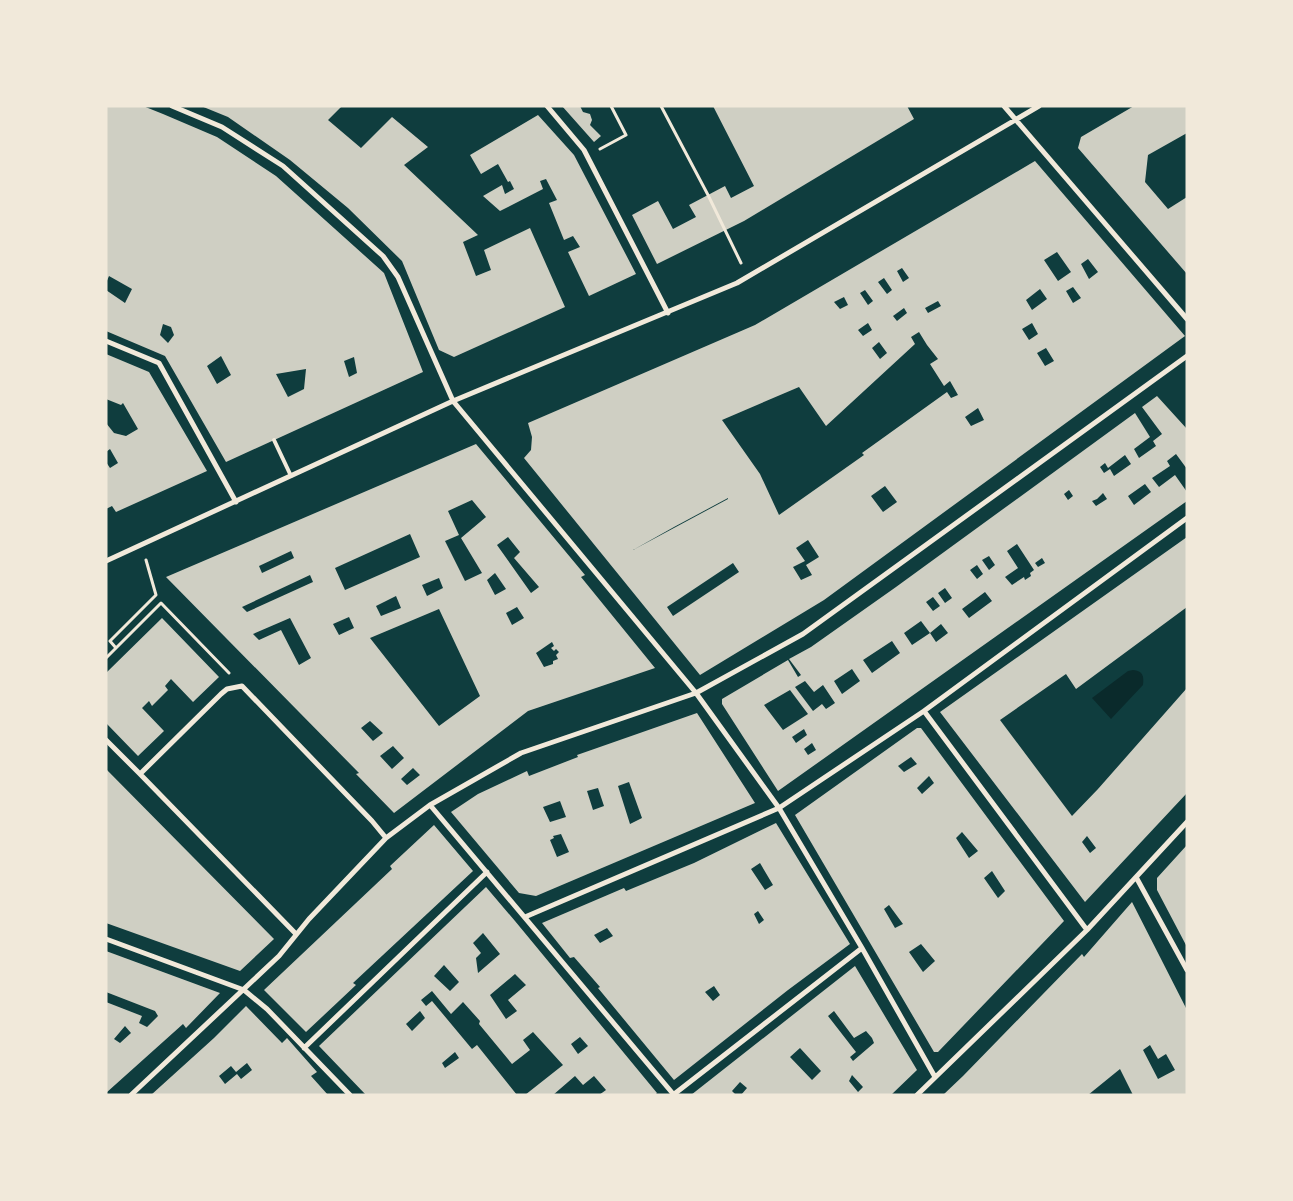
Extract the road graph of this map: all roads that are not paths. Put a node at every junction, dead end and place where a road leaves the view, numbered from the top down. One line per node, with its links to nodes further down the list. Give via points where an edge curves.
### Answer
1 (172, 106): 10 (street, via 222,127 283,166 383,256 398,277)
2 (547, 106): 6 (street, via 584,150)
3 (1004, 106): 5 (street)
4 (1039, 106): 5 (street)
5 (1016, 120): 6 (street, via 737,283); 7 (street)
6 (668, 313): 10 (street)
7 (1187, 319)
8 (106, 341): 13 (street, via 158,363)
9 (1187, 356): 16 (street, via 802,634)
10 (453, 401): 12 (street); 16 (street)
11 (274, 440): 12 (lane)
12 (291, 476): 13 (street)
13 (236, 502): 15 (street)
14 (1187, 518): 17 (street)
15 (106, 561)
16 (696, 693): 20 (street, via 521,753); 21 (street)
17 (924, 710): 21 (street); 27 (street)
18 (106, 740): 19 (street)
19 (140, 774): 23 (street, via 221,694 242,686); 28 (street)
20 (430, 805): 23 (street); 24 (street)
21 (778, 808): 26 (street); 30 (street)
22 (1187, 822): 25 (street)
23 (386, 838): 28 (street)
24 (487, 872): 26 (street); 33 (street)
25 (1136, 877): 27 (street); 31 (street)
26 (525, 917): 37 (street)
27 (1087, 930): 34 (street)
28 (296, 934): 32 (street, via 280,956)
29 (106, 938): 32 (street)
30 (862, 948): 34 (street); 37 (street)
31 (1187, 970)
32 (244, 990): 33 (street); 35 (street)
33 (304, 1048): 36 (street)
34 (936, 1077): 38 (street)
35 (131, 1095)
36 (350, 1095)
37 (673, 1095)
38 (917, 1095)

